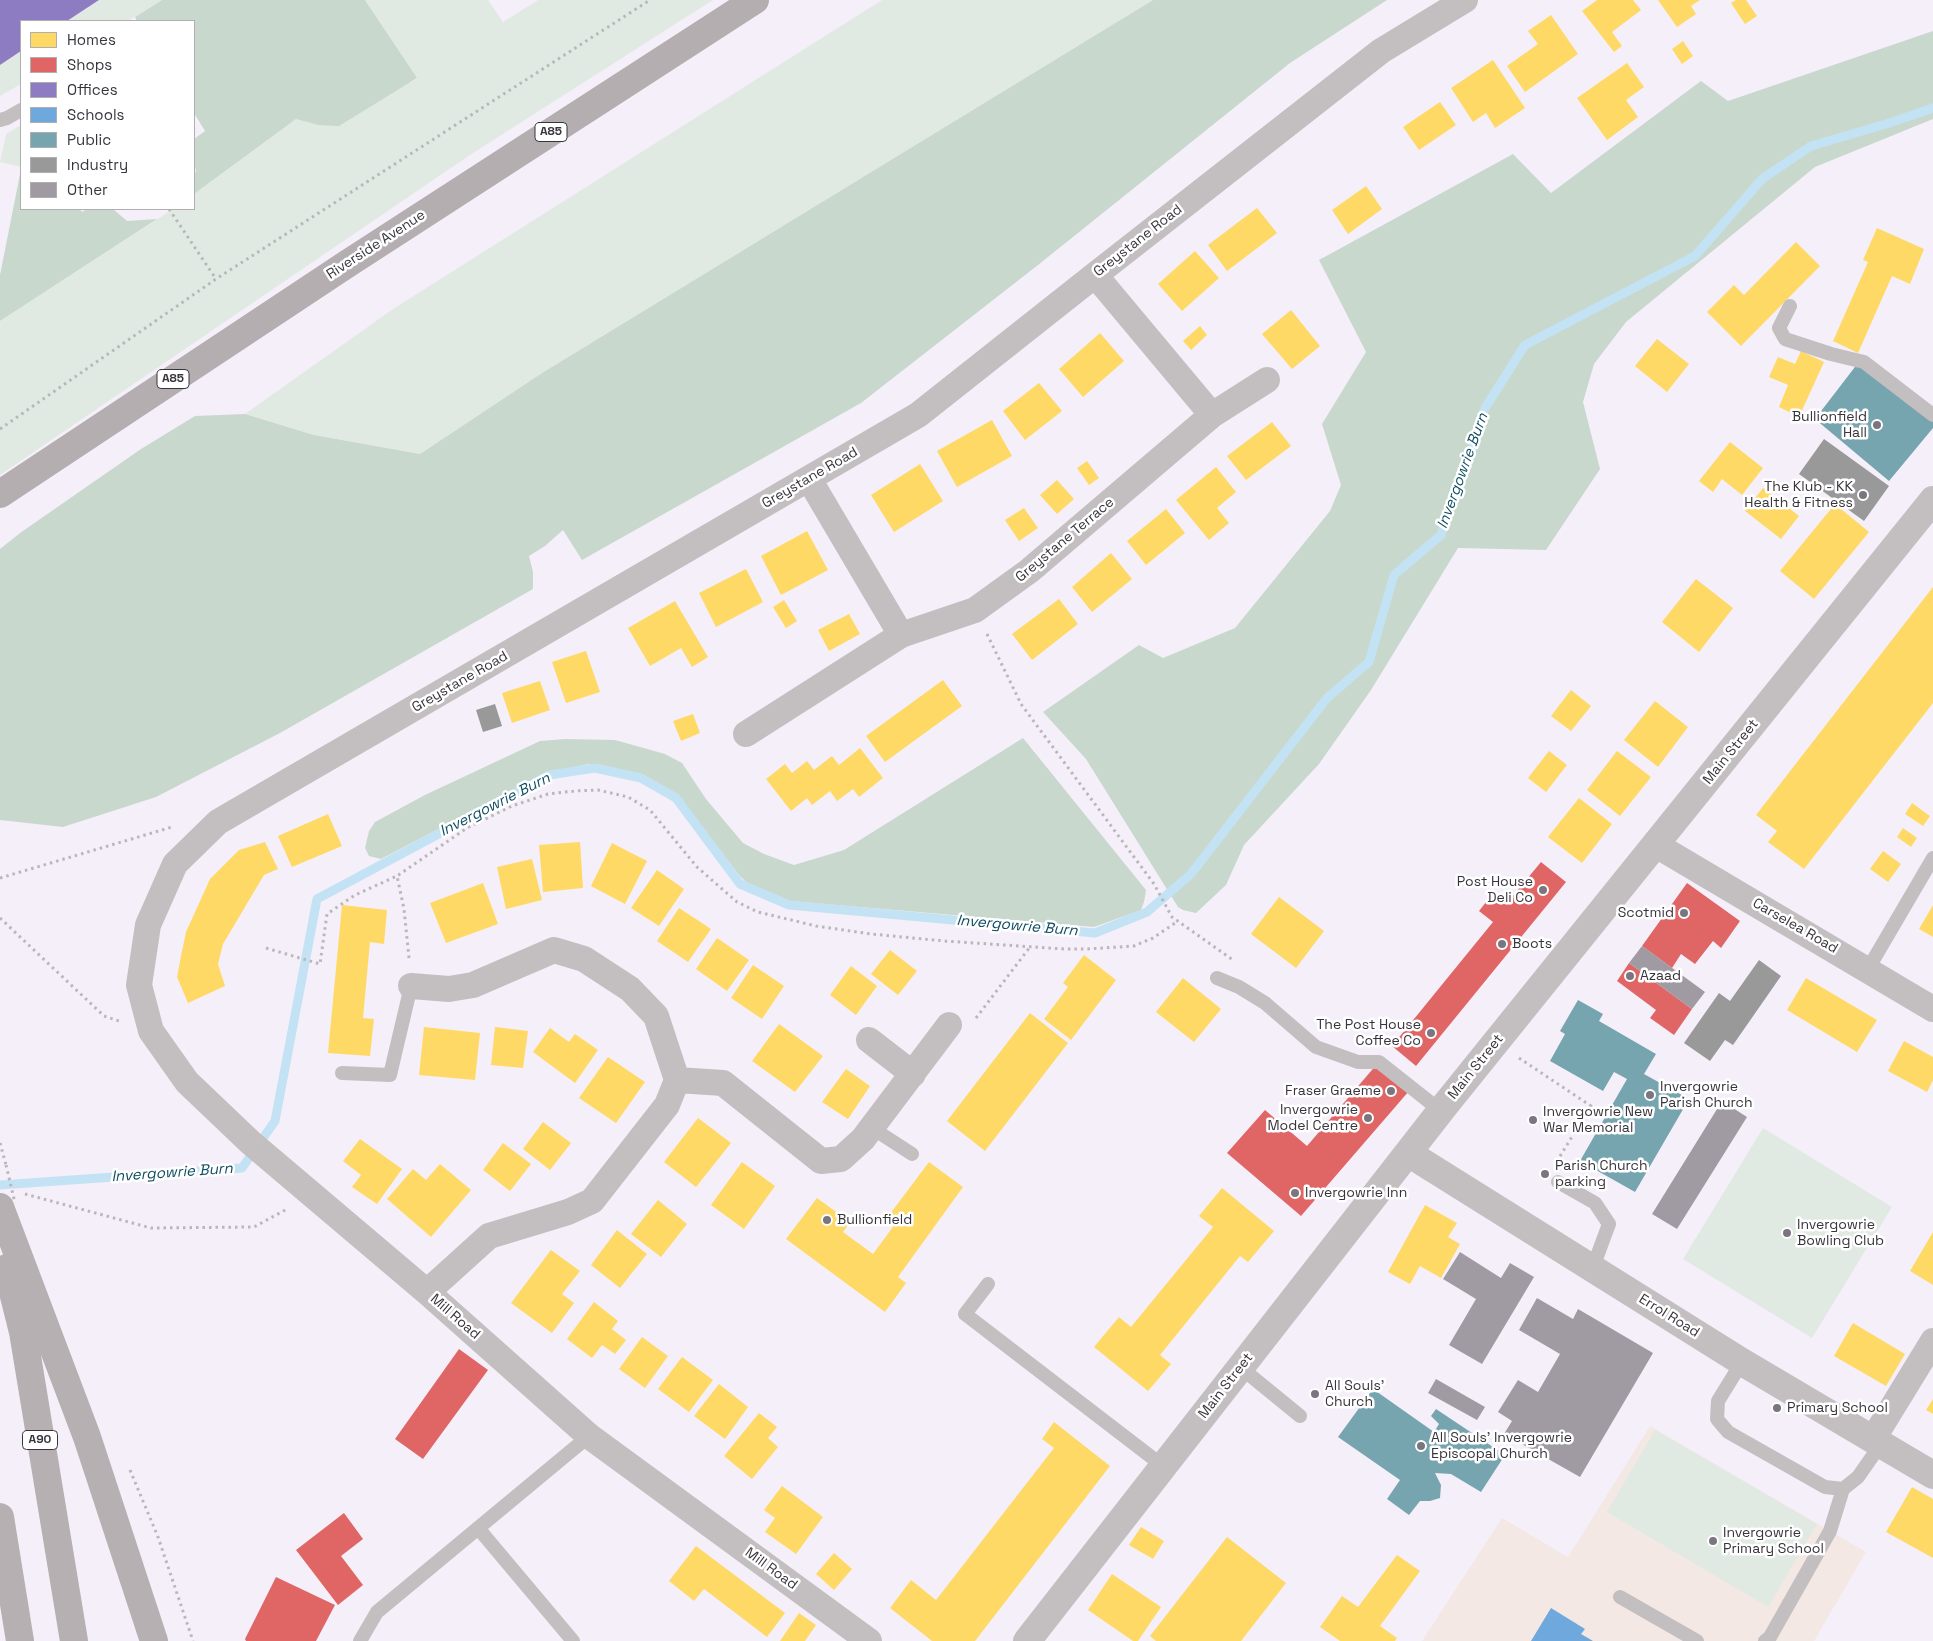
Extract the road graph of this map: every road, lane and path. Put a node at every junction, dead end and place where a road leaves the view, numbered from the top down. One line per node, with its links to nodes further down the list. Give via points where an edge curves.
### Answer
1 (650, 0): 8 (path)
2 (755, 0): 15 (main road, Riverside Avenue / A85)
3 (1466, 0): 7 (street, Greystane Road, via 1381,52)
4 (20, 111): 5 (lane)
5 (0, 120)
6 (170, 210): 8 (path)
7 (1094, 275): 12 (street); 14 (street, Greystane Road, via 918,415)
8 (216, 279): 13 (path)
9 (1790, 306): 11 (lane, via 1780,328 1785,339 1864,362)
10 (1267, 380): 12 (street, Greystane Terrace)
11 (1933, 415)
12 (1212, 416): 17 (street, Greystane Terrace, via 1029,571)
13 (0, 429)
14 (809, 479): 18 (street); 20 (street, Greystane Road)
15 (0, 494)
16 (1929, 513): 21 (street, Main Street)
17 (975, 610): 18 (street, Greystane Terrace); 25 (path, via 1021,704 1154,884)
18 (901, 635): 19 (street, Greystane Terrace)
19 (746, 734)
20 (218, 822): 24 (path, via 168,828); 28 (street, Greystane Road, via 174,864)
21 (1656, 845): 31 (street, Carselea Road); 38 (street, Main Street)
22 (1933, 858): 31 (lane)
23 (397, 876): 29 (path, via 467,828 512,806 548,794 598,790 628,797 650,810 697,867 737,902 758,912 816,926 871,934); 30 (path, via 355,895 327,914 320,964); 33 (path, via 404,909)
24 (0, 878)
25 (1172, 917)
26 (0, 918): 36 (path, via 104,1016)
27 (1178, 921): 29 (path, via 1134,946)
28 (148, 926): 36 (street, Mill Road, via 139,985)
29 (1030, 947): 35 (path, via 974,1020)
30 (266, 948)
31 (1868, 969): 34 (street, Carselea Road)
32 (1217, 978): 42 (lane, via 1239,987 1265,1004 1316,1047 1358,1062 1379,1062)
33 (411, 986): 39 (lane, via 390,1075); 41 (street, via 449,989 473,985 554,950 584,959 630,989 656,1016)
34 (1933, 1009)
35 (949, 1025): 40 (street)
36 (151, 1031): 49 (street, Mill Road, via 187,1082)
37 (869, 1040): 40 (street)
38 (1496, 1042): 42 (street, Main Street); 47 (path, via 1591,1106 1548,1176)
39 (342, 1073)
40 (913, 1074): 43 (street)
41 (677, 1080): 43 (street, via 723,1083 821,1161 841,1159); 53 (street, via 667,1105 592,1201 568,1212 489,1236)
42 (1441, 1111): 45 (street, Main Street)
43 (872, 1128): 46 (lane)
44 (0, 1143): 50 (path, bridge, via 6,1165)
45 (1408, 1153): 51 (street, Errol Road); 56 (street, Main Street)
46 (912, 1154)
47 (1558, 1182): 51 (lane, via 1595,1203 1609,1224)
48 (29, 1194): 49 (path, via 151,1228 254,1228)
49 (311, 1196): 53 (street, Mill Road)
50 (5, 1218): 68 (highway, A90); 69 (highway, via 87,1437)
51 (1593, 1267): 55 (street, Errol Road)
52 (988, 1284): 60 (lane, via 966,1314)
53 (427, 1292): 58 (street, Mill Road)
54 (1933, 1341): 59 (street)
55 (1742, 1362): 59 (street, Errol Road); 62 (lane, via 1718,1401 1717,1418 1728,1432 1824,1487)
56 (1240, 1367): 57 (lane); 60 (street, Main Street)
57 (1300, 1416)
58 (589, 1436): 64 (lane); 73 (street, Mill Road)
59 (1877, 1441): 61 (street, Errol Road); 62 (lane, via 1858,1477)
60 (1163, 1466): 74 (street, Main Street)
61 (1933, 1474)
62 (1843, 1490): 76 (lane, via 1830,1531)
63 (0, 1517): 67 (highway)
64 (478, 1528): 71 (lane, via 377,1612); 72 (lane)
65 (158, 1537): 70 (path)
66 (1620, 1597): 75 (lane)
67 (20, 1641)
68 (74, 1641)
69 (154, 1641)
70 (193, 1641)
71 (360, 1641)
72 (573, 1641)
73 (869, 1641)
74 (1027, 1641)
75 (1696, 1641)
76 (1765, 1641)

